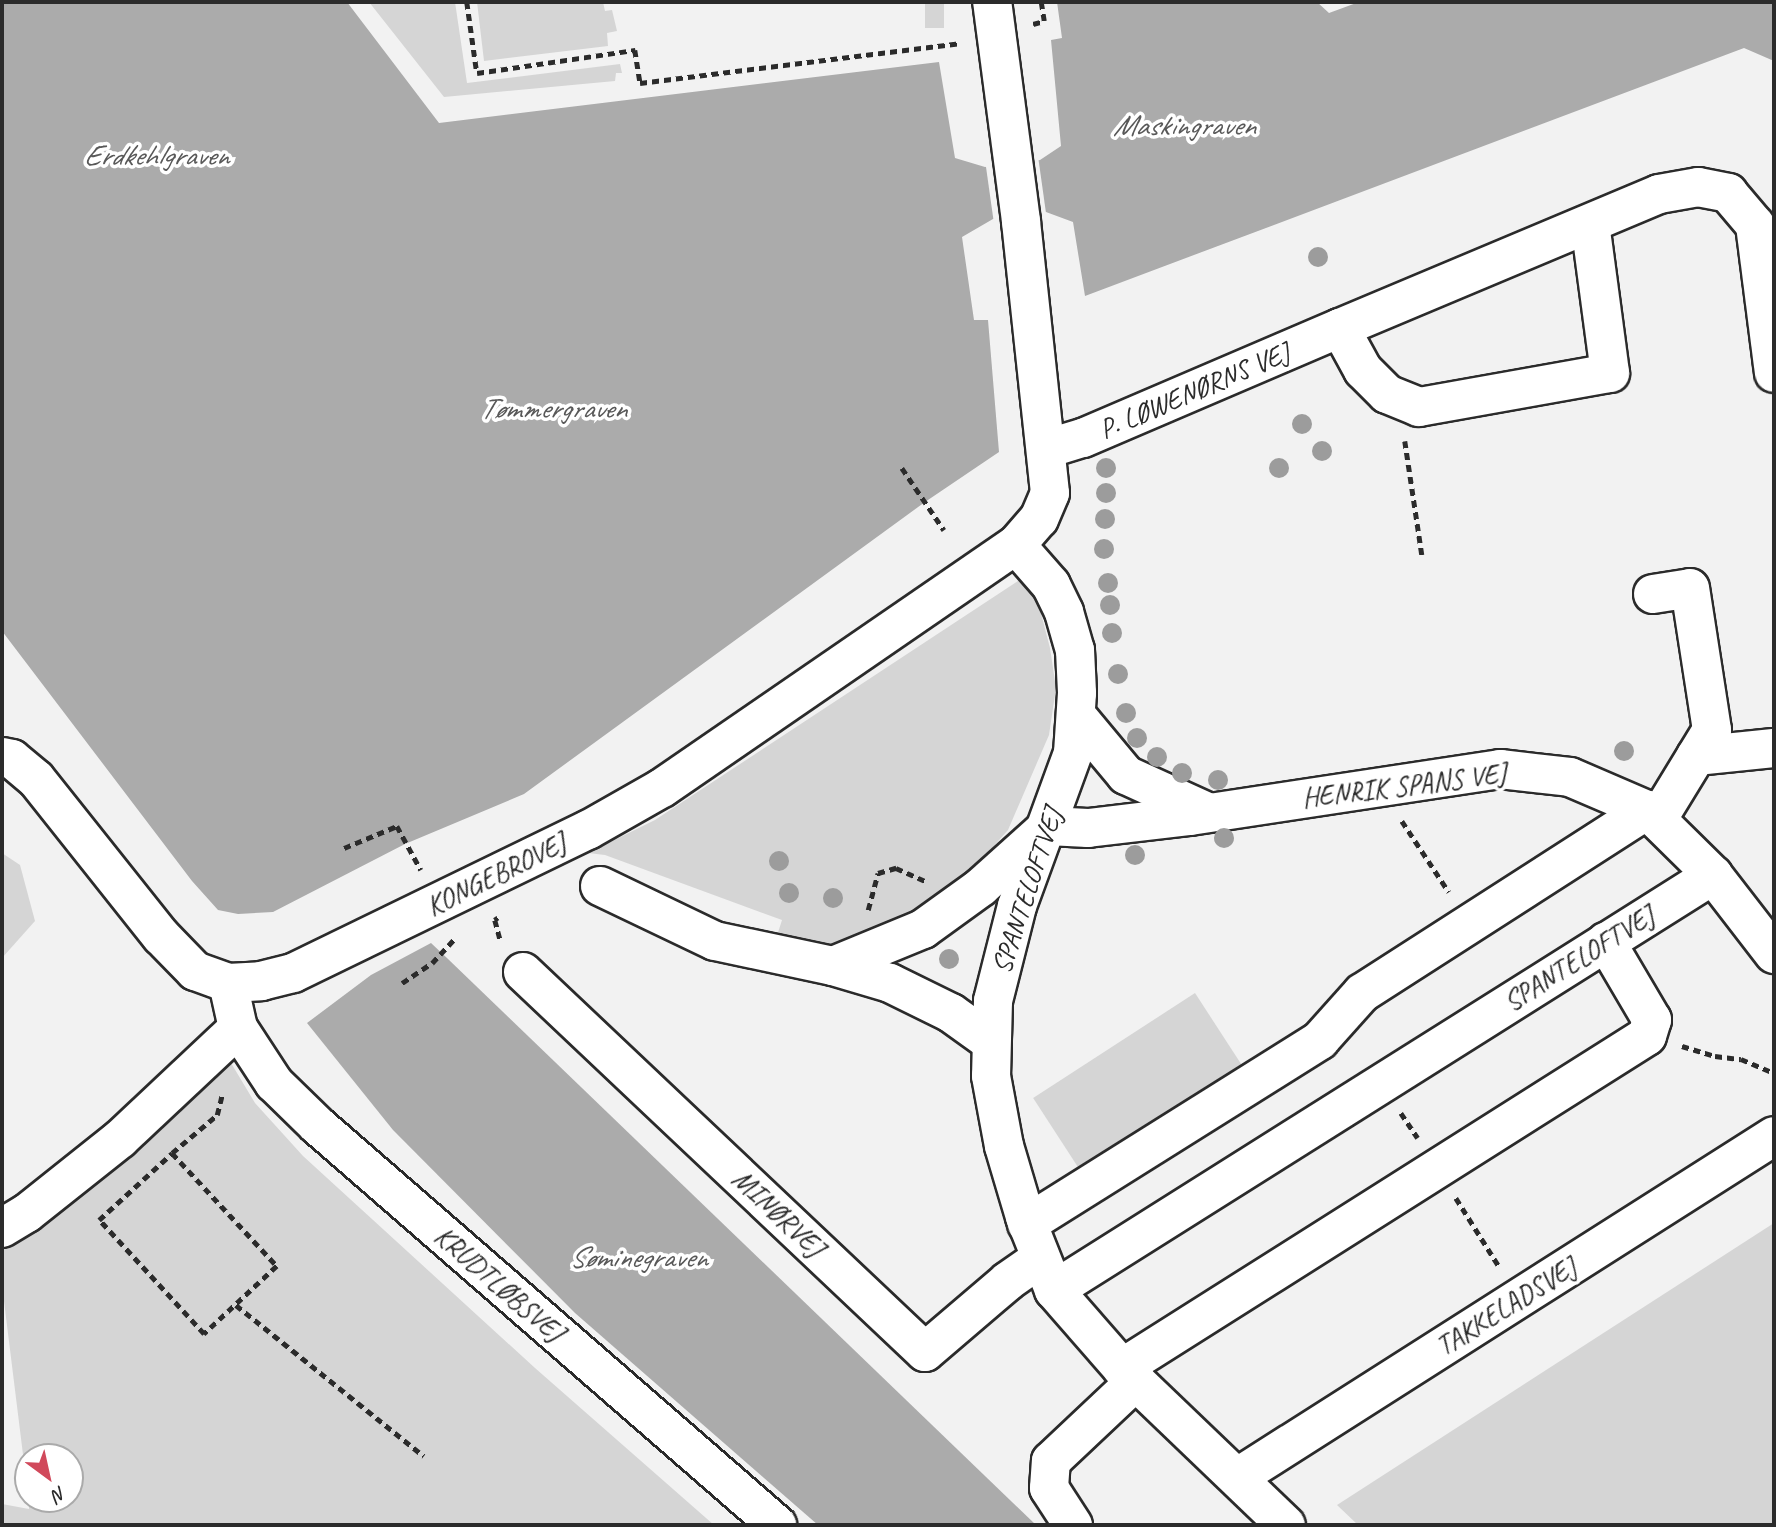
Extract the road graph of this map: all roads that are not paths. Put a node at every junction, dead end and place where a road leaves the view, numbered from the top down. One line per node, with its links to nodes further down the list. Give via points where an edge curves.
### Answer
1 (992, 2): 5 (street, KONGEBROVEJ)
2 (1590, 224): 3 (street, P. LØWENØRNS VEJ); 3 (street, via 1610,373 1419,407 1387,394 1363,370); 4 (street, P. LØWENØRNS VEJ, via 1660,194 1698,187 1728,193 1755,225)
3 (1340, 328): 5 (street, P. LØWENØRNS VEJ, via 1083,438)
4 (1774, 373)
5 (1046, 449): 6 (street, KONGEBROVEJ, via 1050,493 1040,519)
6 (1016, 545): 8 (street, SPANTELOFTVEJ, via 1051,585 1064,611 1074,650); 21 (street, KONGEBROVEJ, via 662,788 588,830 293,973 261,981)
7 (1653, 594): 11 (street, via 1690,588 1712,730)
8 (1076, 715): 12 (street, via 1126,775); 14 (street, SPANTELOFTVEJ, via 1073,752)
9 (1774, 748): 11 (street)
10 (2, 757): 21 (street, KONGEBROVEJ, via 12,759 36,779 161,936 195,971)
11 (1696, 757): 13 (street)
12 (1210, 813): 13 (street, HENRIK SPANS VEJ, via 1500,769 1570,776); 14 (street, HENRIK SPANS VEJ, via 1088,828)
13 (1652, 815): 15 (street, HENRIK SPANS VEJ); 25 (street, via 1362,993 1321,1040)
14 (1048, 827): 19 (street, via 981,887 923,929); 23 (street, SPANTELOFTVEJ, via 1003,951)
15 (1713, 874): 17 (street, SPANTELOFTVEJ); 18 (street, HENRIK SPANS VEJ)
16 (600, 886): 19 (street, via 715,941)
17 (1606, 942): 27 (street, SPANTELOFTVEJ); 28 (street, via 1652,1020 1647,1036)
18 (1774, 954)
19 (833, 966): 23 (street, via 890,983 951,1013)
20 (523, 972): 27 (street, MINØRVEJ, via 925,1352 1008,1280)
21 (228, 982): 22 (street, KRUDTLØBSVEJ)
22 (238, 1028): 26 (street, via 120,1139); 30 (street, KRUDTLØBSVEJ, via 274,1083 317,1125)
23 (990, 1041): 25 (street, SPANTELOFTVEJ, via 1004,1146)
24 (1774, 1136): 29 (street, TAKKELADSVEJ)
25 (1027, 1223): 27 (street, SPANTELOFTVEJ)
26 (2, 1228)
27 (1047, 1274): 28 (street, SPANTELOFTVEJ)
28 (1129, 1374): 29 (street, SPANTELOFTVEJ); 31 (street, via 1051,1461 1049,1488)
29 (1238, 1477): 32 (street, SPANTELOFTVEJ)
30 (777, 1525)
31 (1073, 1525)
32 (1286, 1525)

